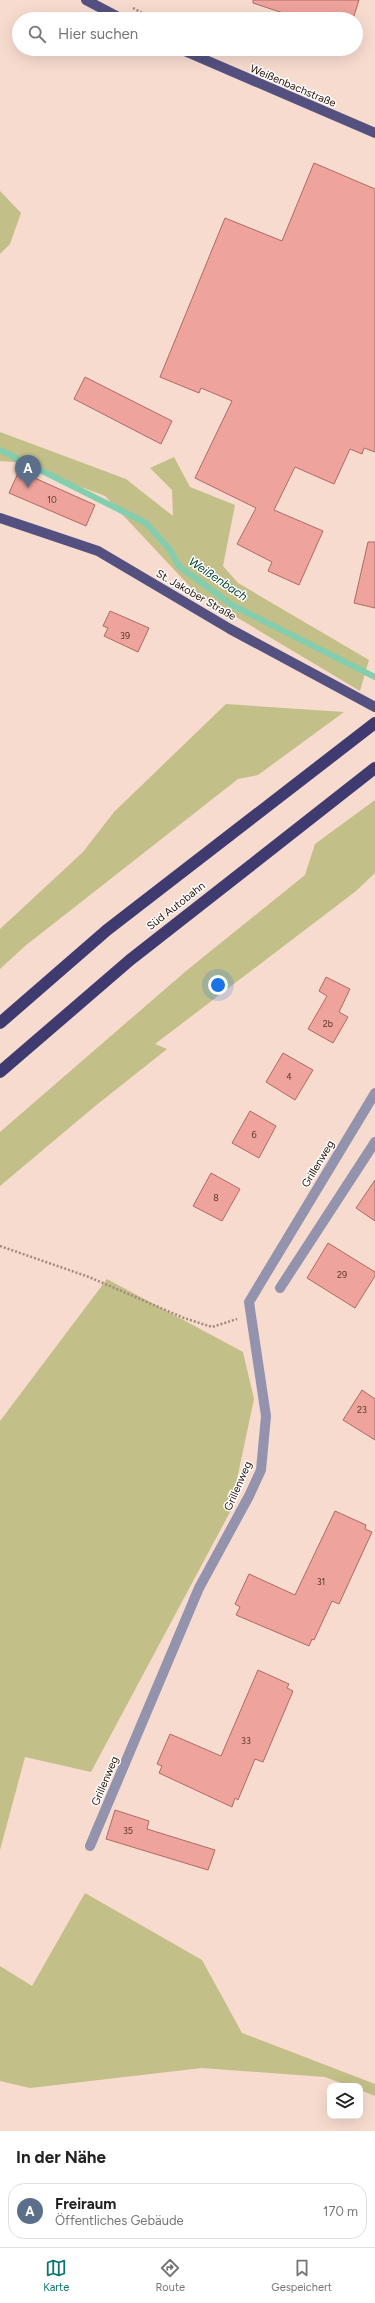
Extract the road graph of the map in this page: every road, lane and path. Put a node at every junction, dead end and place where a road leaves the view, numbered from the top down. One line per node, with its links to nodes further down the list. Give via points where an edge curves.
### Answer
1 (86, 0): 2 (main road)
2 (109, 12)
3 (196, 56): 4 (main road, Weißenbachstraße)
4 (375, 133)
5 (0, 518): 6 (main road, St. Jakober Straße, via 98,551 230,629)
6 (375, 708)
7 (375, 723): 9 (highway, via 107,930)
8 (375, 768): 10 (highway, Süd Autobahn, via 130,960)
9 (0, 1023)
10 (0, 1072)
11 (375, 1093): 15 (street, Grillenweg)
12 (375, 1142): 14 (street)
13 (0, 1246): 15 (path, via 89,1277 184,1318 212,1327 237,1319)
14 (280, 1288)
15 (249, 1302): 16 (street, Grillenweg, via 266,1416 261,1470 198,1588)
16 (90, 1846)

